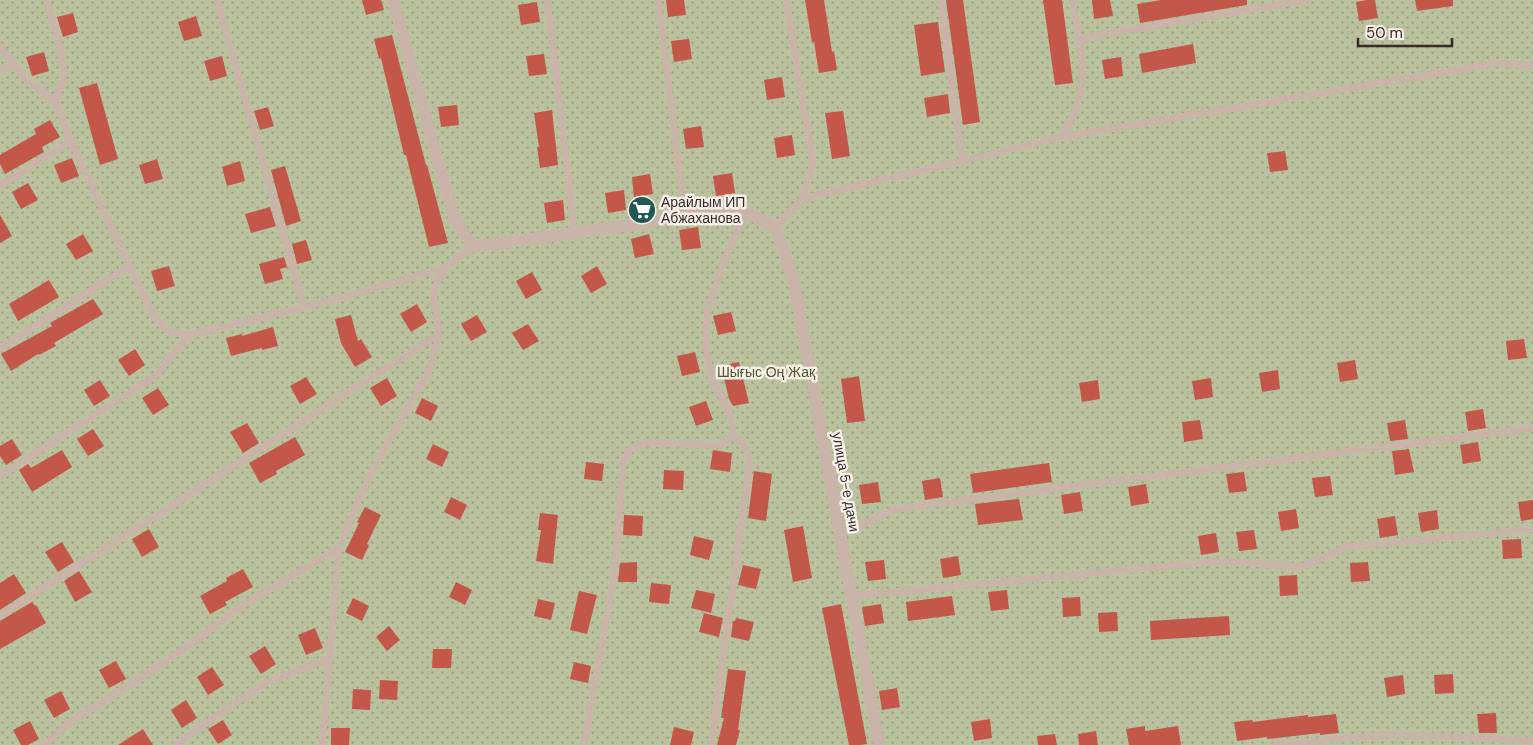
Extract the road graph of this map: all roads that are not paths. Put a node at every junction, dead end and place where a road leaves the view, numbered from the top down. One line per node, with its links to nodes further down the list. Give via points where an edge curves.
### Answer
1 (46, 0): 15 (lane, via 59,42 64,76)
2 (217, 0): 28 (lane)
3 (394, 0): 25 (street, via 454,218)
4 (547, 0): 24 (lane)
5 (658, 0): 22 (lane)
6 (786, 0): 20 (lane, via 813,163)
7 (941, 0): 18 (lane)
8 (1072, 0): 10 (lane)
9 (1308, 0): 10 (lane, via 1092,36)
10 (1080, 42): 16 (lane, via 1082,81 1076,108)
11 (0, 47): 12 (lane)
12 (13, 64): 14 (lane); 15 (lane, via 26,79)
13 (1533, 66): 16 (lane, via 1498,63)
14 (0, 72)
15 (55, 101): 17 (lane)
16 (1062, 137): 18 (lane)
17 (71, 141): 19 (lane); 26 (lane)
18 (962, 161): 20 (lane)
19 (0, 186)
20 (802, 199): 23 (lane)
21 (746, 212): 22 (street, via 721,210); 23 (street); 33 (lane, via 706,312 706,344 712,376 729,412)
22 (685, 217): 24 (street)
23 (774, 227): 36 (street, улица 5-е дачи, via 794,283)
24 (575, 233): 25 (street)
25 (473, 247): 27 (lane)
26 (130, 266): 30 (lane, via 152,313 169,332); 31 (lane)
27 (444, 268): 28 (lane); 29 (lane, via 435,286 434,297)
28 (304, 307): 30 (lane)
29 (439, 334): 37 (lane, via 431,368 358,498); 39 (lane)
30 (190, 335): 34 (lane, via 154,377)
31 (0, 348)
32 (1533, 428): 36 (lane, via 894,509)
33 (734, 434): 45 (lane, via 724,444 650,443 631,448 623,462 614,576); 46 (lane, via 750,459)
34 (0, 476)
35 (1533, 529): 38 (lane, via 1347,547 1302,567 1222,561)
36 (840, 535): 38 (street, улица 5-е дачи)
37 (339, 548): 40 (lane); 42 (lane, via 229,614 200,638 70,722)
38 (851, 596): 47 (street, улица 5-е дачи)
39 (0, 616)
40 (329, 659): 43 (lane, via 269,681); 44 (lane)
41 (1533, 740): 48 (lane, via 1394,734)
42 (42, 745)
43 (175, 745)
44 (322, 745)
45 (584, 745)
46 (711, 745)
47 (879, 745)
48 (1275, 745)

